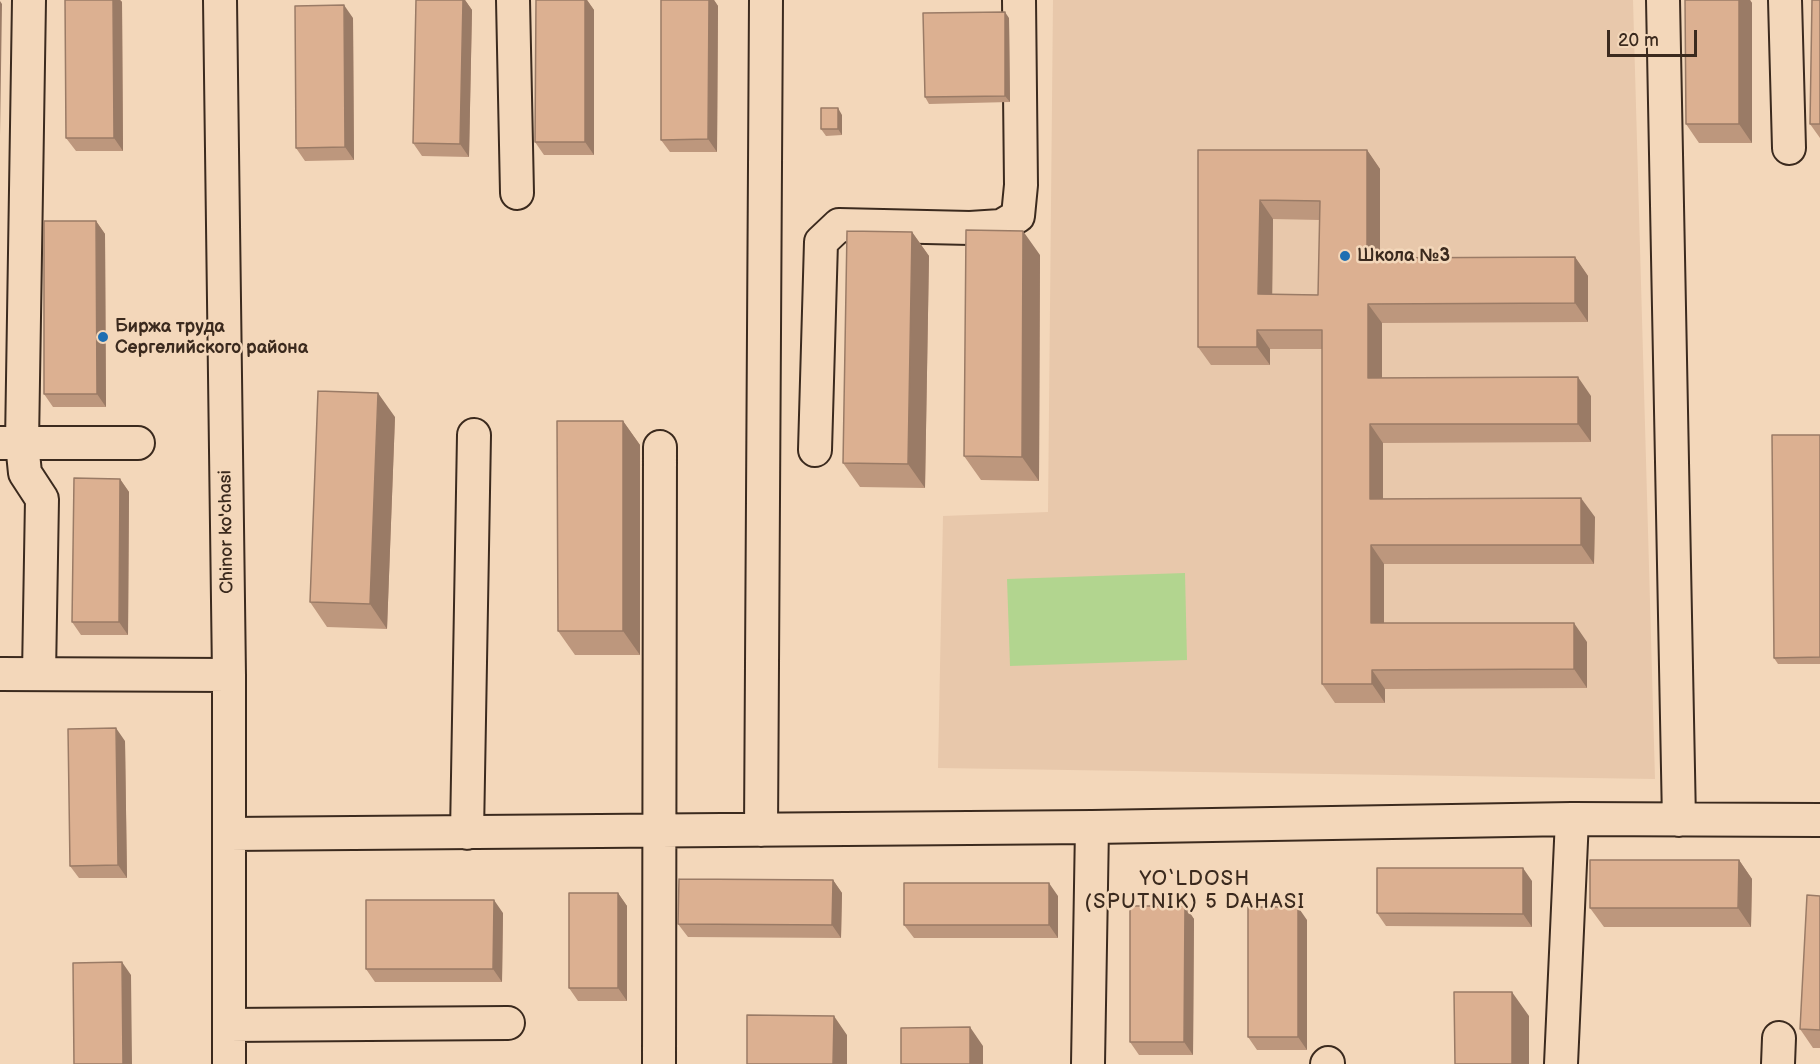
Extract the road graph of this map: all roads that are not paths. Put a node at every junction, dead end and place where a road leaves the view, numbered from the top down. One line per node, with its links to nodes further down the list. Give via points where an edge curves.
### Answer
1 (29, 0): 11 (street)
2 (220, 0): 17 (street, Chinor ko'chasi)
3 (513, 0): 9 (street)
4 (766, 0): 22 (street)
5 (1019, 0): 14 (street, via 1022,185 1018,216 1001,226 970,228 839,225 821,242)
6 (1663, 0): 19 (street)
7 (1785, 0): 8 (street)
8 (1789, 148)
9 (517, 193)
10 (474, 435): 24 (street)
11 (11, 443): 12 (street); 16 (street, via 42,499)
12 (138, 443)
13 (660, 447): 23 (street)
14 (815, 450)
15 (0, 674): 16 (street)
16 (39, 674): 17 (street)
17 (229, 675): 25 (street, Chinor ko'chasi)
18 (1572, 819): 19 (street); 21 (street); 31 (street)
19 (1679, 820): 20 (street)
20 (1820, 820)
21 (1092, 827): 22 (street); 30 (street)
22 (761, 830): 23 (street)
23 (659, 831): 24 (street); 29 (street)
24 (467, 833): 25 (street)
25 (230, 834): 27 (street, Chinor ko'chasi)
26 (508, 1023): 27 (street)
27 (229, 1025): 28 (street, Chinor ko'chasi)
28 (229, 1064)
29 (659, 1064)
30 (1088, 1064)
31 (1561, 1064)

